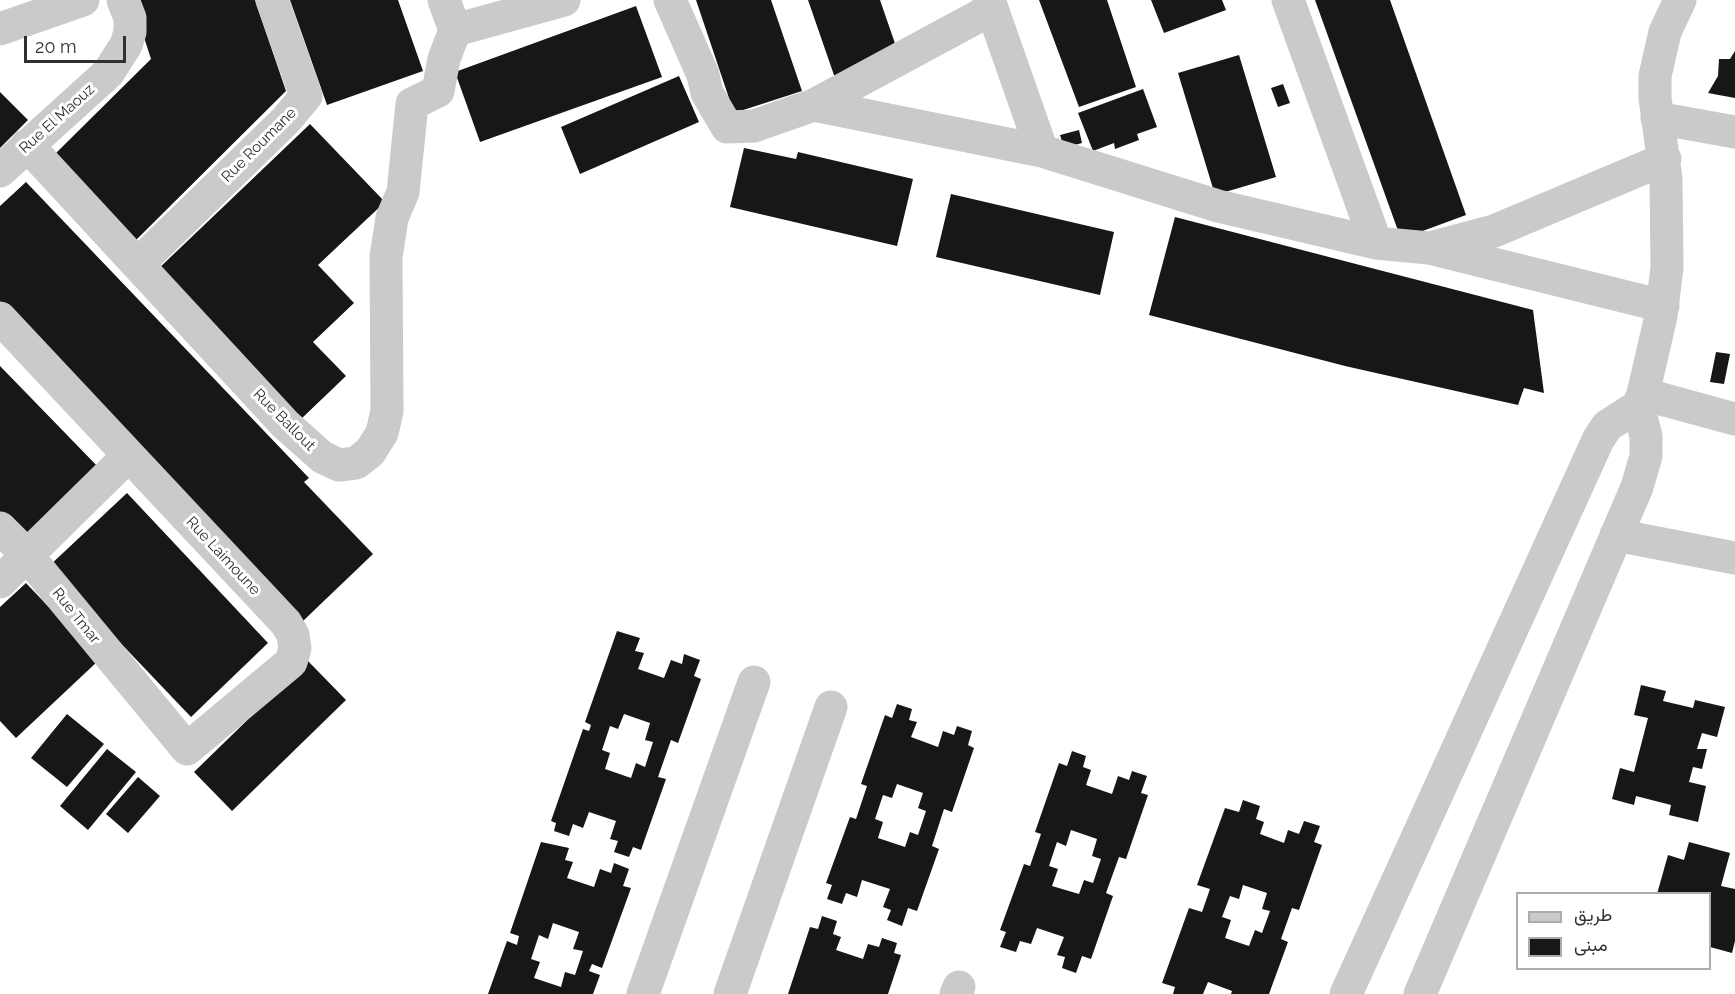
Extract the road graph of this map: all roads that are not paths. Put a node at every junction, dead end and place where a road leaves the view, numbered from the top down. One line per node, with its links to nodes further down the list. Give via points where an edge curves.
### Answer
1 (83, 0): 10 (street)
2 (123, 0): 14 (street, Rue El Maouz, via 130,32 108,73)
3 (272, 0): 20 (street, Rue Roumane, via 306,96)
4 (564, 0): 9 (street)
5 (670, 0): 11 (street, via 707,93 727,127 754,126)
6 (1288, 0): 18 (street)
7 (1680, 0): 12 (street, via 1659,53 1655,76)
8 (990, 5): 11 (street); 15 (street)
9 (449, 15): 20 (street, Rue Ballout, via 438,92 412,104 403,192 392,218 386,257 387,411 382,433 370,452 356,464 339,465 303,441)
10 (0, 28)
11 (814, 105): 15 (street)
12 (1657, 118): 13 (street); 16 (street)
13 (1735, 132)
14 (27, 145): 17 (street, Rue El Maouz); 20 (street, Rue Ballout)
15 (1042, 151): 18 (street, via 1218,206)
16 (1665, 159): 19 (street, via 1494,231); 21 (street, via 1668,219)
17 (0, 171)
18 (1376, 243): 19 (street)
19 (1429, 248): 21 (street)
20 (138, 264)
21 (1663, 306): 23 (street)
22 (0, 318): 25 (street, Rue Laimoune)
23 (1641, 400): 24 (street); 27 (street, via 1646,456); 36 (street, via 1607,426 1598,440)
24 (1735, 419)
25 (128, 456): 28 (street); 32 (street, Rue Laimoune, via 286,623 295,648 291,662 186,749)
26 (0, 528): 28 (street, Rue Tmar)
27 (1616, 535): 29 (street); 37 (street)
28 (26, 554): 30 (street); 32 (street, Rue Tmar)
29 (1735, 558)
30 (0, 582)
31 (754, 682): 34 (street)
32 (150, 706)
33 (831, 707): 35 (street)
34 (644, 994)
35 (730, 994)
36 (1346, 994)
37 (1420, 994)

